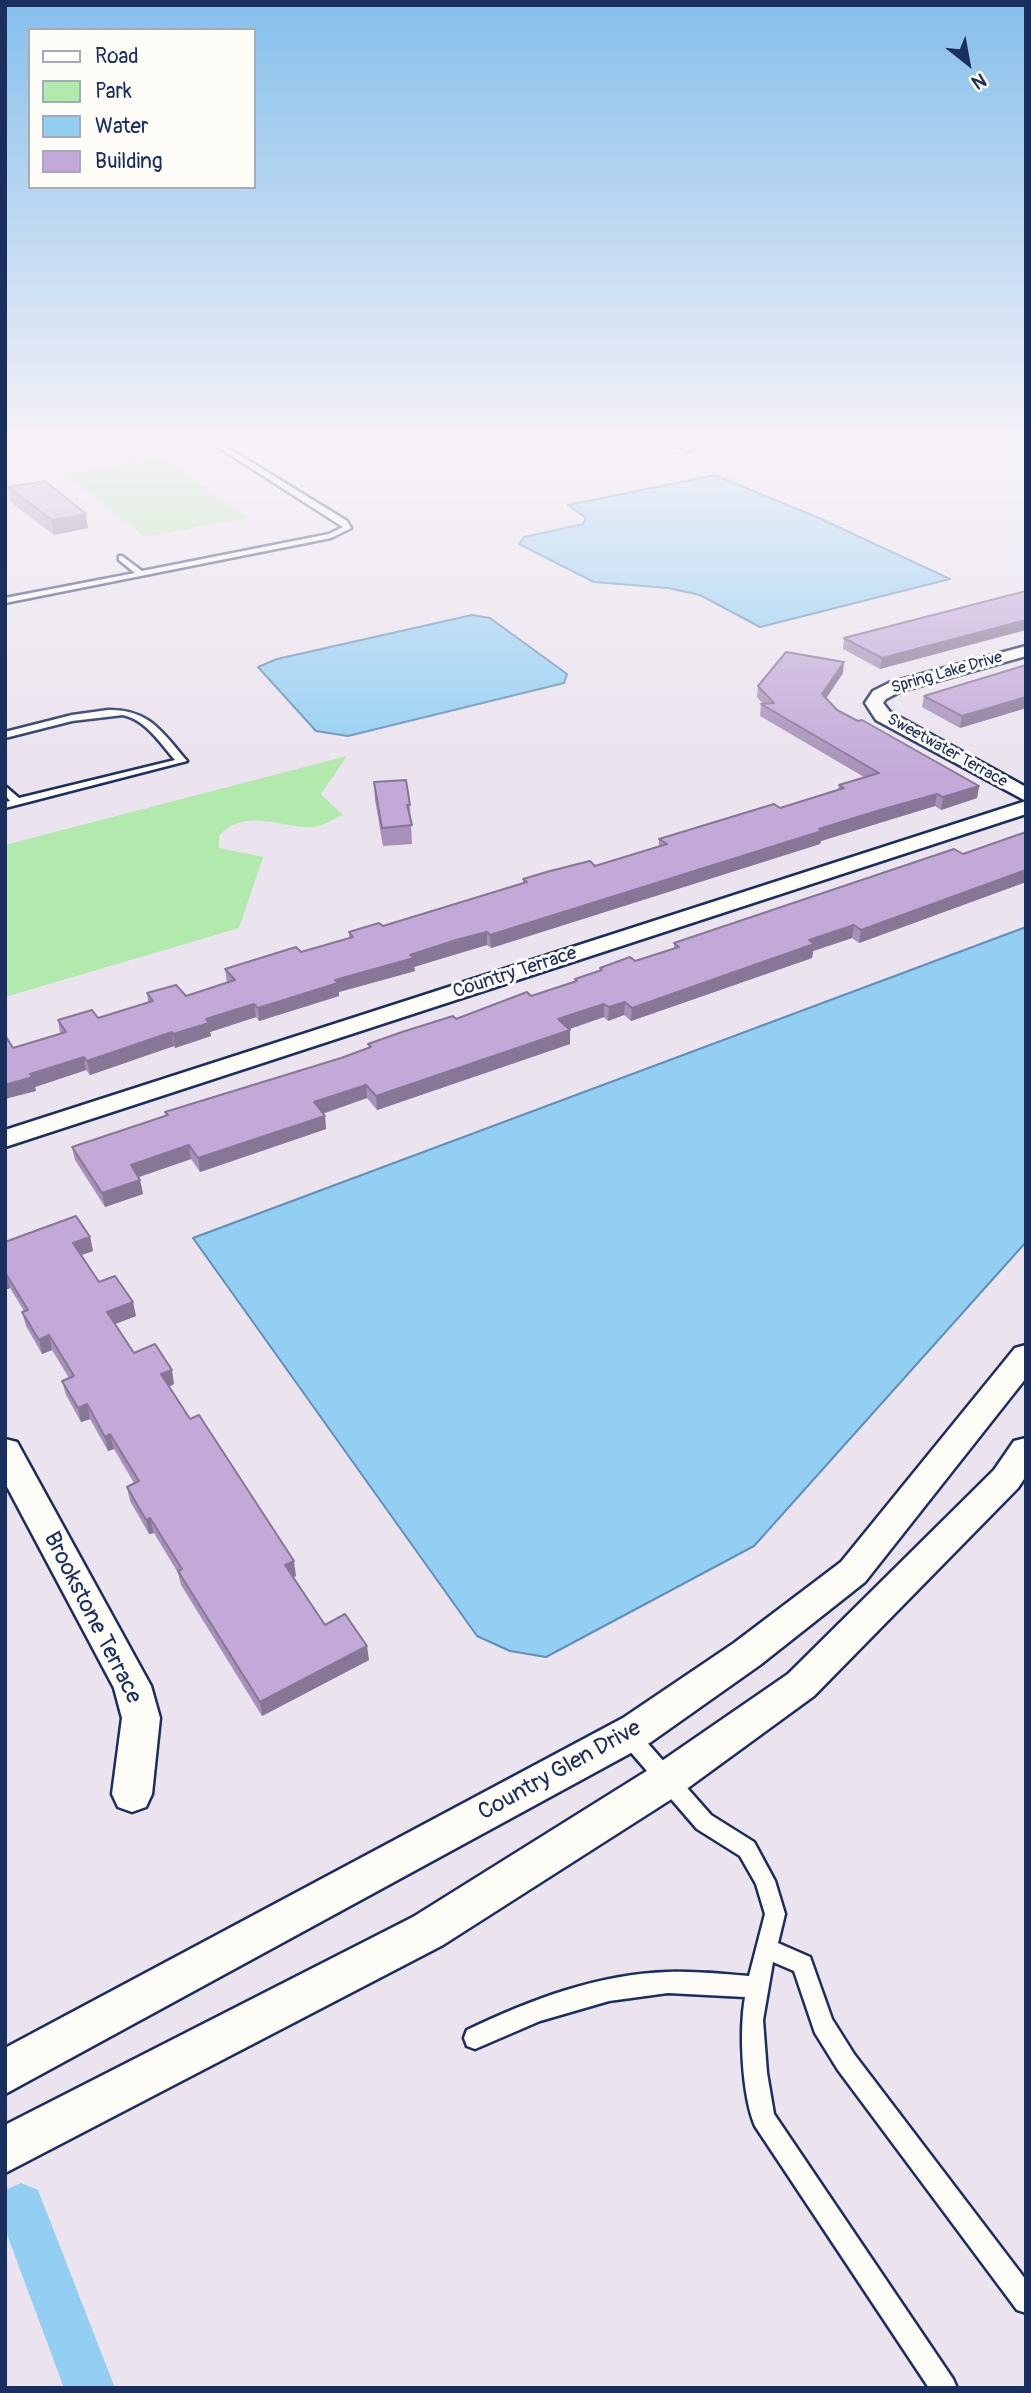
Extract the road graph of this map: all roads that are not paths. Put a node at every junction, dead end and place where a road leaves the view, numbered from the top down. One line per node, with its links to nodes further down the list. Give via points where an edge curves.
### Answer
1 (253, 552): 3 (lane)
2 (122, 558): 3 (lane)
3 (141, 574): 4 (lane)
4 (5, 601)
5 (1026, 651): 6 (street, Spring Lake Drive, via 895,687 878,695)
6 (874, 703): 9 (street, Sweetwater Terrace, via 883,716)
7 (5, 735): 10 (lane, via 95,714 127,713 137,716 182,761)
8 (5, 789): 10 (lane)
9 (1026, 795)
10 (17, 802): 11 (lane)
11 (5, 805)
12 (1026, 807): 13 (street, Country Terrace)
13 (5, 1139)
14 (1026, 1356): 17 (street, Country Glen Drive, via 853,1572 747,1654)
15 (5, 1451): 19 (street, Brookstone Terrace, via 132,1686 141,1718)
16 (1026, 1451): 18 (street, via 1006,1479 801,1685)
17 (628, 1735): 18 (lane); 23 (street, Country Glen Drive)
18 (667, 1780): 20 (lane, via 704,1822 747,1849 765,1881 775,1914); 24 (street, via 428,1931)
19 (132, 1794)
20 (766, 1948): 21 (lane); 25 (lane, via 802,1964 824,2025 846,2062)
21 (758, 1987): 22 (lane, via 656,1983 597,1992 534,2012); 26 (lane, via 752,2020 763,2118)
22 (475, 2038)
23 (5, 2072)
24 (5, 2150)
25 (1026, 2301)
26 (944, 2388)

